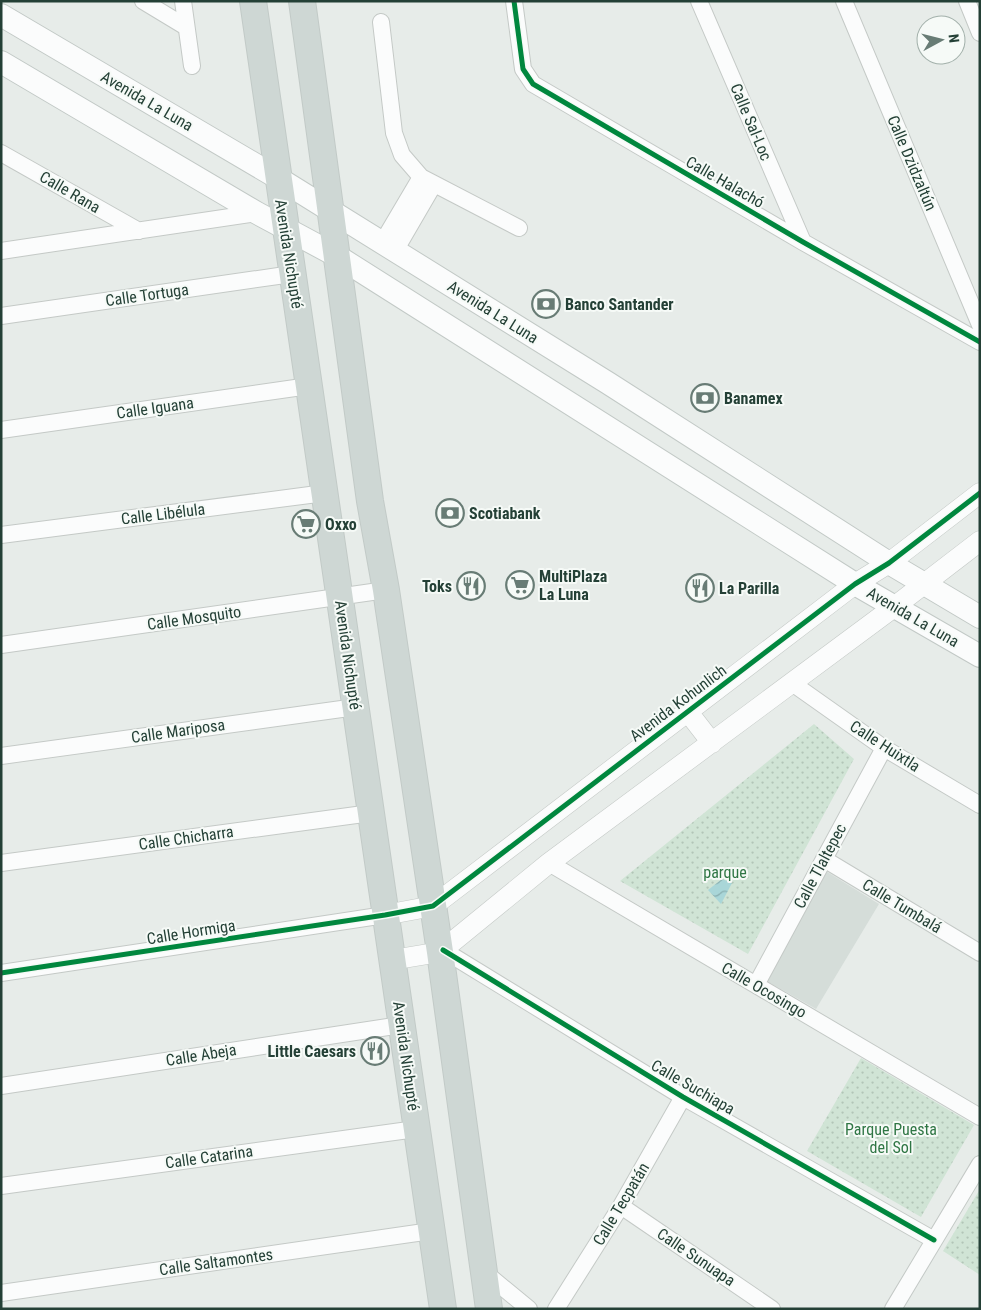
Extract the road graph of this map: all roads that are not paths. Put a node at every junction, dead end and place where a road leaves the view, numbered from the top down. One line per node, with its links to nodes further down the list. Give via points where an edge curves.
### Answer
1 (143, 1): 11 (street)
2 (183, 1): 11 (street)
3 (253, 1): 16 (main road, Avenida Nichupté)
4 (302, 1): 18 (main road)
5 (514, 1): 23 (street, Calle Halachó, via 523,69 533,84)
6 (698, 1): 23 (street, Calle Sal-Loc)
7 (844, 1): 29 (street, Calle Dzidzaltún)
8 (967, 1): 12 (street)
9 (1, 15): 16 (main road, Avenida La Luna)
10 (381, 22): 17 (street, via 394,133 402,155)
11 (186, 27): 14 (street)
12 (980, 32)
13 (1, 62): 19 (main road, Avenida La Luna)
14 (192, 66)
15 (1, 153): 22 (street, Calle Rana)
16 (278, 178): 18 (main road, Avenida La Luna); 21 (main road, Avenida Nichupté)
17 (428, 180): 20 (street); 24 (street)
18 (330, 211): 24 (main road, Avenida La Luna); 26 (main road)
19 (257, 213): 21 (main road, Avenida La Luna); 22 (street, Calle Rana)
20 (519, 228)
21 (286, 229): 26 (main road, Avenida La Luna); 27 (main road, Avenida Nichupté)
22 (139, 231): 25 (street, Calle Rana)
23 (803, 242): 30 (street, Calle Halachó)
24 (389, 247): 31 (main road, Avenida La Luna)
25 (1, 251)
26 (337, 256): 33 (main road, Avenida La Luna); 42 (main road, via 370,501)
27 (292, 274): 28 (street, Calle Tortuga); 32 (main road, Avenida Nichupté)
28 (1, 316)
29 (980, 325)
30 (980, 342)
31 (608, 382): 33 (main road); 39 (main road, Avenida La Luna)
32 (309, 386): 34 (street, Calle Iguana); 35 (main road, Avenida Nichupté)
33 (587, 414): 40 (main road, Avenida La Luna)
34 (1, 430)
35 (325, 493): 37 (street, Calle Libélula); 43 (main road, Avenida Nichupté)
36 (980, 493): 39 (street, Avenida Kohunlich)
37 (1, 535)
38 (980, 542): 41 (street)
39 (889, 564): 40 (street, Avenida Kohunlich); 41 (main road, Avenida La Luna)
40 (855, 584): 44 (main road, Avenida La Luna); 50 (street, Avenida Kohunlich)
41 (924, 584): 44 (street); 45 (main road, Avenida La Luna)
42 (386, 590): 43 (street, Calle Mosquito); 59 (main road)
43 (340, 597): 46 (street, Calle Mosquito); 49 (main road, Avenida Nichupté)
44 (894, 607): 47 (main road, Avenida La Luna); 48 (street)
45 (980, 617)
46 (1, 645)
47 (980, 656)
48 (792, 683): 51 (street); 52 (street, Calle Huixtla)
49 (356, 706): 53 (street, Calle Mariposa); 55 (main road, Avenida Nichupté)
50 (688, 712): 51 (street); 59 (street, Avenida Kohunlich)
51 (712, 743): 58 (street)
52 (884, 748): 54 (street, Calle Huixtla); 56 (street, Calle Tlaltepec)
53 (1, 756)
54 (980, 805)
55 (371, 813): 57 (street, Calle Chicharra); 60 (main road, Avenida Nichupté)
56 (824, 859): 62 (street, Calle Tumbalá); 65 (street, Calle Tlaltepec)
57 (1, 863)
58 (549, 863): 61 (street); 65 (street, Calle Ocosingo)
59 (433, 906): 60 (street, Avenida Kohunlich); 61 (main road)
60 (385, 915): 63 (main road, Avenida Nichupté); 64 (street, Calle Hormiga)
61 (441, 951): 63 (street); 68 (street, Calle Suchiapa); 76 (main road)
62 (980, 953)
63 (392, 960): 66 (main road, Avenida Nichupté)
64 (1, 973)
65 (756, 985): 69 (street, Calle Ocosingo)
66 (401, 1025): 67 (street, Calle Abeja); 70 (main road, Avenida Nichupté)
67 (1, 1086)
68 (683, 1098): 73 (street, Calle Tecpatán); 75 (street, Calle Suchiapa)
69 (980, 1117)
70 (416, 1129): 72 (street, Calle Catarina); 74 (main road, Avenida Nichupté)
71 (980, 1164): 75 (street)
72 (1, 1186)
73 (621, 1206): 81 (street, Calle Tecpatán); 82 (street, Calle Sunuapa)
74 (431, 1231): 77 (street, Calle Saltamontes); 78 (main road, Avenida Nichupté)
75 (934, 1240): 83 (street)
76 (483, 1271): 79 (main road); 80 (street)
77 (1, 1293)
78 (442, 1309)
79 (489, 1309)
80 (528, 1309)
81 (556, 1309)
82 (772, 1309)
83 (893, 1309)

